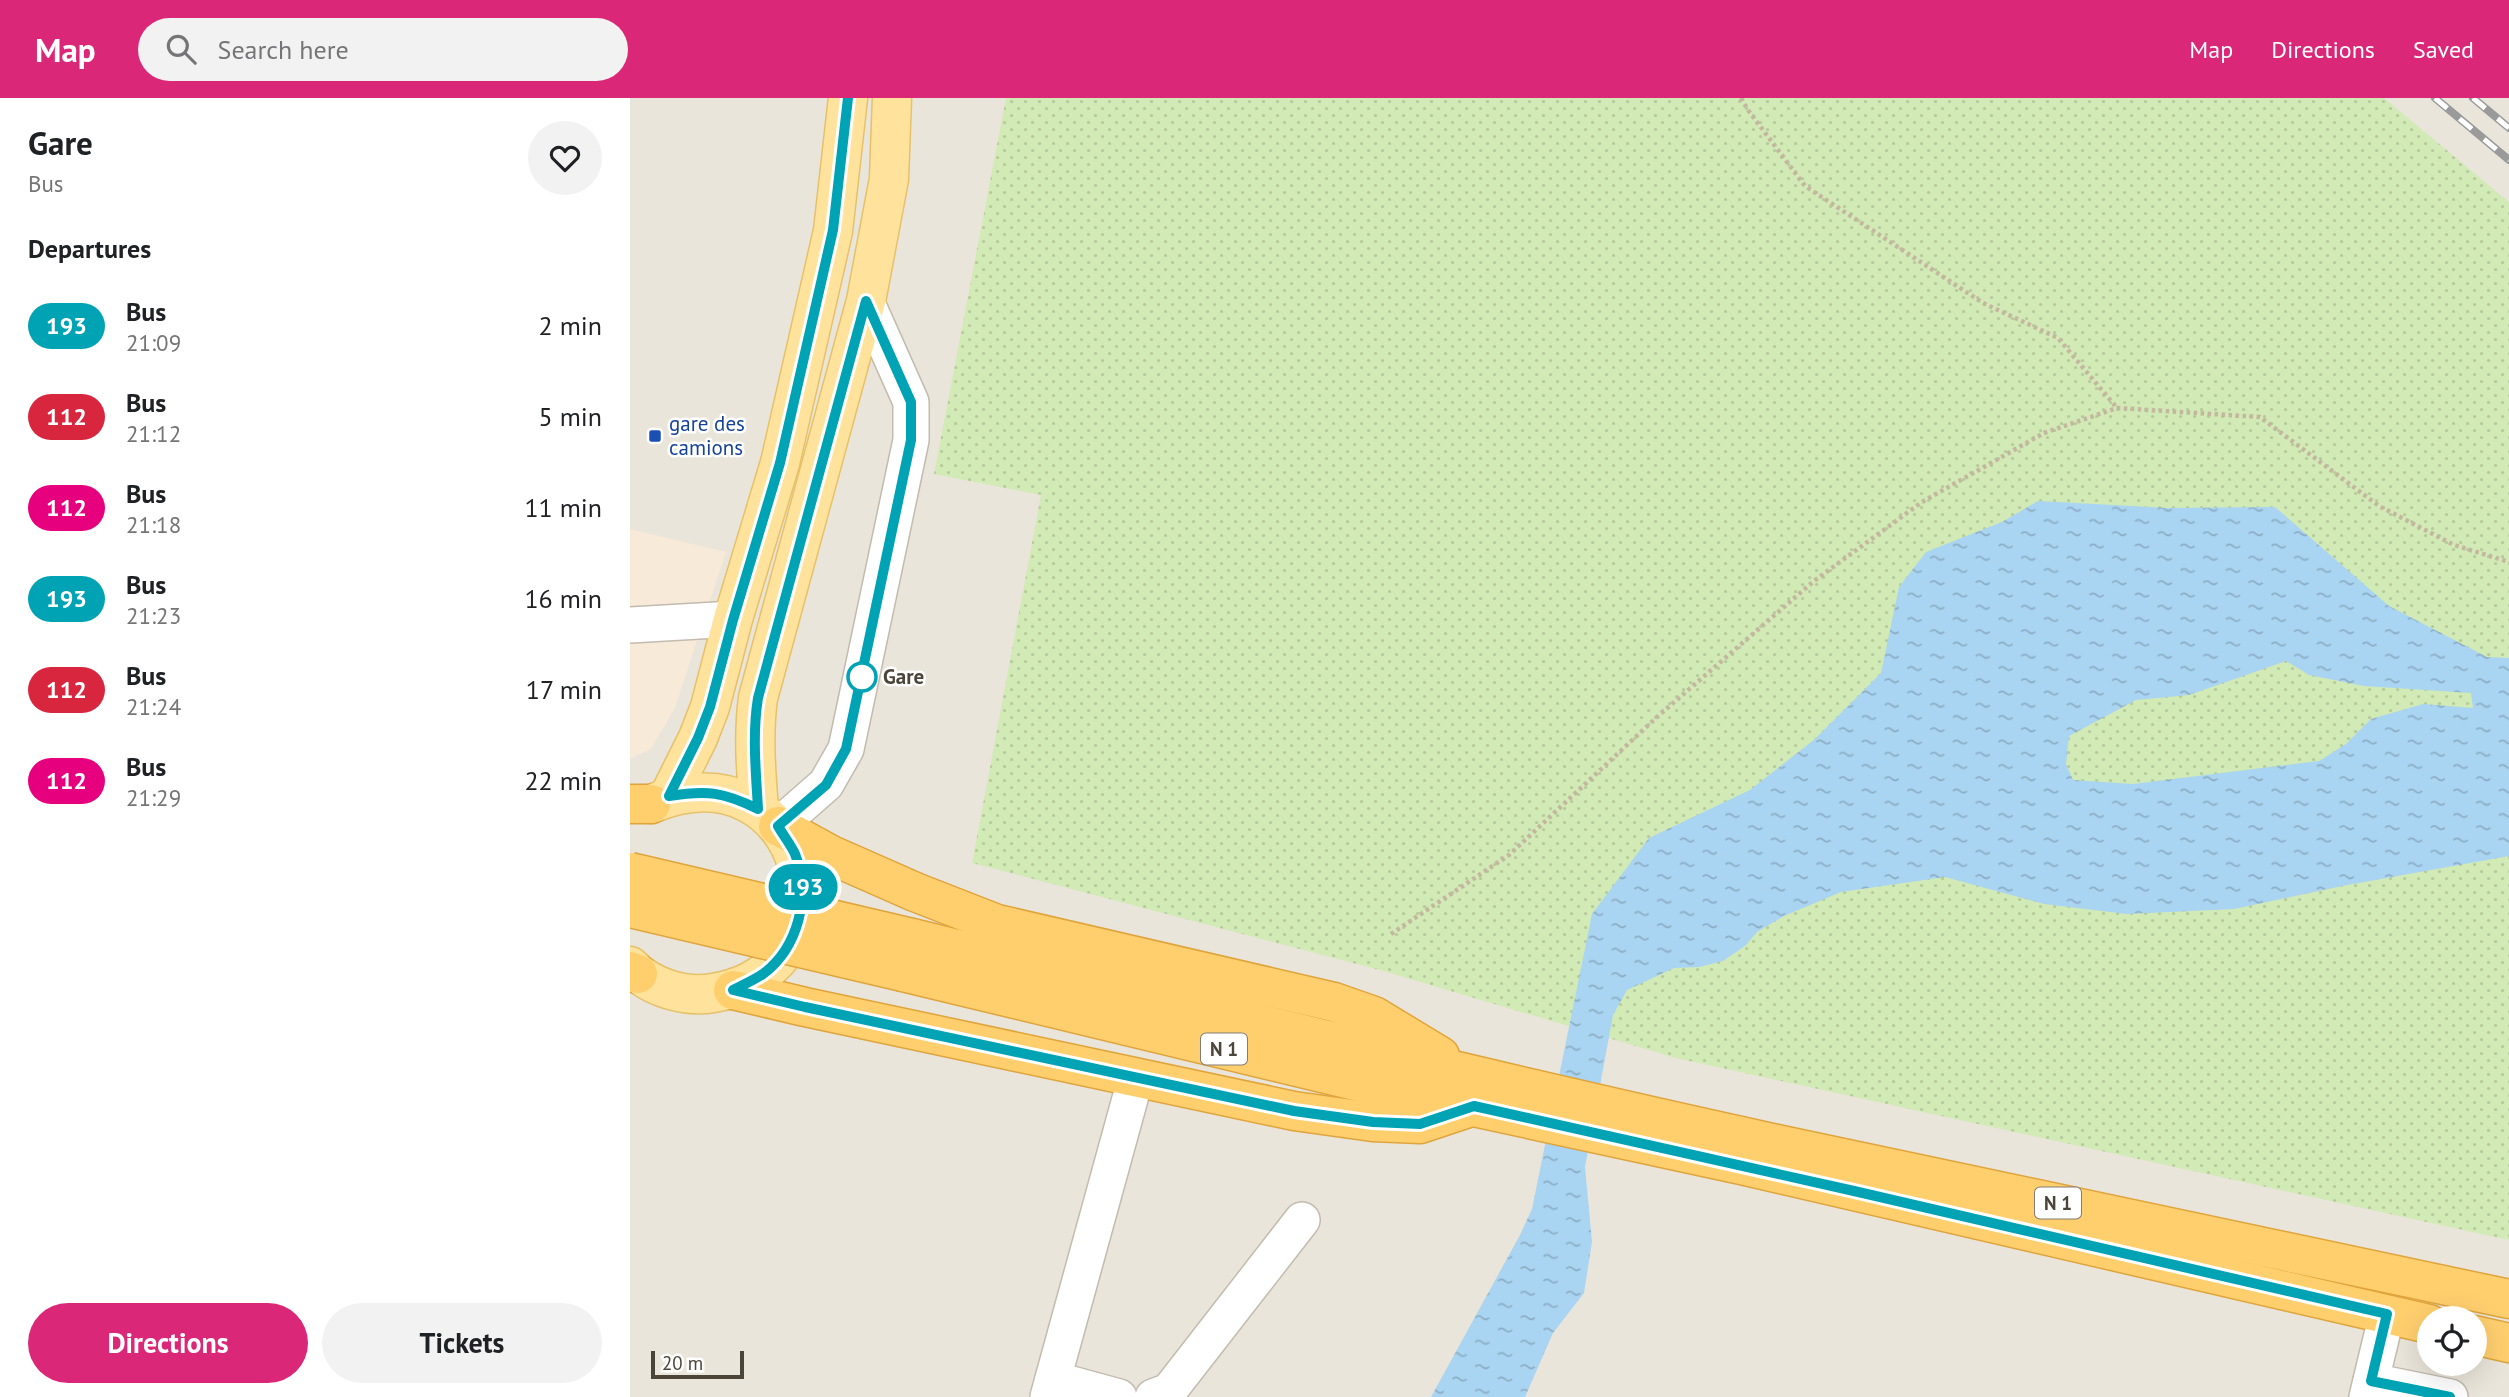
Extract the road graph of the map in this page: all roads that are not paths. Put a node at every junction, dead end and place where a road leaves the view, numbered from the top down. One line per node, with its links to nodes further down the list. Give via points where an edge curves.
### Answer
1 (848, 98): 4 (main road, via 833,230 780,463)
2 (892, 98): 3 (main road, via 888,179)
3 (866, 301): 7 (main road, via 758,698 754,755); 7 (street, via 911,402 911,440 846,749 826,785)
4 (733, 620): 5 (street); 6 (main road, via 698,738)
5 (630, 625)
6 (645, 806): 7 (main road, via 700,791 730,796)
7 (768, 818): 12 (main road, via 795,854 803,887 799,920 786,950 763,974); 14 (highway, via 831,855 998,924 1334,1002 1374,1016)
8 (630, 872): 10 (highway, N 1, bridge)
9 (630, 908): 10 (highway, N 1, bridge)
10 (908, 955): 14 (highway, N 1, via 1372,1085)
11 (633, 970): 12 (main road, via 667,990 700,995)
12 (733, 990): 13 (highway)
13 (1136, 1077): 14 (highway, via 1294,1111 1420,1124); 22 (street)
14 (1470, 1089): 15 (highway, N 1)
15 (1607, 1121): 17 (highway, N 1, via 1788,1146); 18 (highway, N 1, via 1754,1168)
16 (1302, 1220): 25 (street, via 1169,1391)
17 (2509, 1299)
18 (2387, 1314): 19 (highway, N 1); 23 (street)
19 (2417, 1321)
20 (2487, 1338): 21 (highway)
21 (2509, 1343)
22 (1051, 1388): 24 (street)
23 (2369, 1389): 26 (street)
24 (1119, 1397)
25 (1153, 1397)
26 (2450, 1397)

